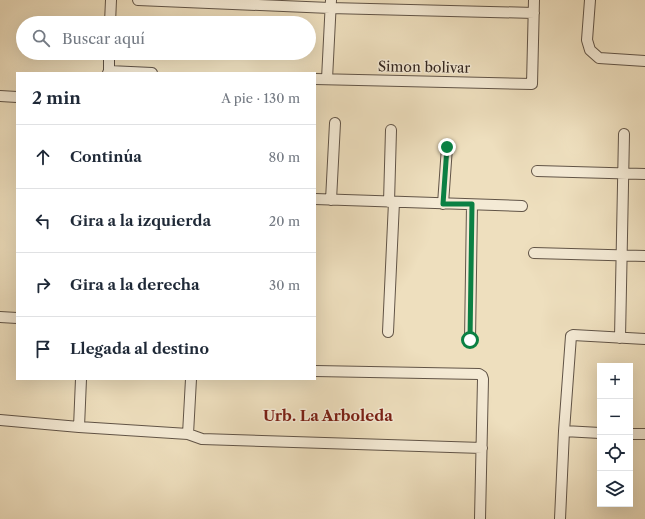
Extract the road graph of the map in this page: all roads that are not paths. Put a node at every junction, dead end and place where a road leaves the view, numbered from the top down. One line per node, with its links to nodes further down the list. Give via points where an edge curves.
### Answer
1 (111, 0): 7 (street)
2 (138, 0): 5 (street)
3 (534, 0): 6 (street)
4 (590, 0): 9 (street, via 587,40 590,50 600,58)
5 (330, 4): 6 (street); 12 (street)
6 (534, 13): 12 (street, Simon bolivar, via 532,84)
7 (110, 16)
8 (109, 60): 10 (street)
9 (645, 61)
10 (108, 72)
11 (316, 79): 12 (street, Simon bolivar)
12 (327, 79)
13 (0, 96): 14 (street)
14 (16, 96)
15 (335, 123): 23 (street)
16 (391, 130): 24 (street)
17 (624, 134): 20 (street)
18 (447, 147): 25 (street)
19 (537, 171): 20 (street)
20 (623, 173): 21 (street); 29 (street)
21 (645, 174)
22 (316, 199): 23 (street)
23 (331, 200): 24 (street)
24 (391, 202): 25 (street); 33 (street)
25 (443, 204): 26 (street)
26 (472, 204): 27 (street); 36 (street)
27 (522, 206)
28 (534, 253): 29 (street)
29 (622, 256): 30 (street); 34 (street)
30 (645, 256)
31 (0, 317): 32 (street)
32 (16, 318)
33 (388, 332)
34 (620, 338): 35 (street); 42 (street, via 573,335 571,338)
35 (645, 339)
36 (470, 340)
37 (316, 371): 47 (street, via 479,374 483,379)
38 (81, 380): 41 (street)
39 (191, 380): 44 (street)
40 (0, 420): 41 (street)
41 (79, 427): 44 (street)
42 (564, 431): 43 (street); 49 (street)
43 (597, 433)
44 (188, 434): 47 (street, via 202,439)
45 (633, 434): 46 (street)
46 (645, 434)
47 (482, 448): 48 (street)
48 (480, 519)
49 (560, 519)

